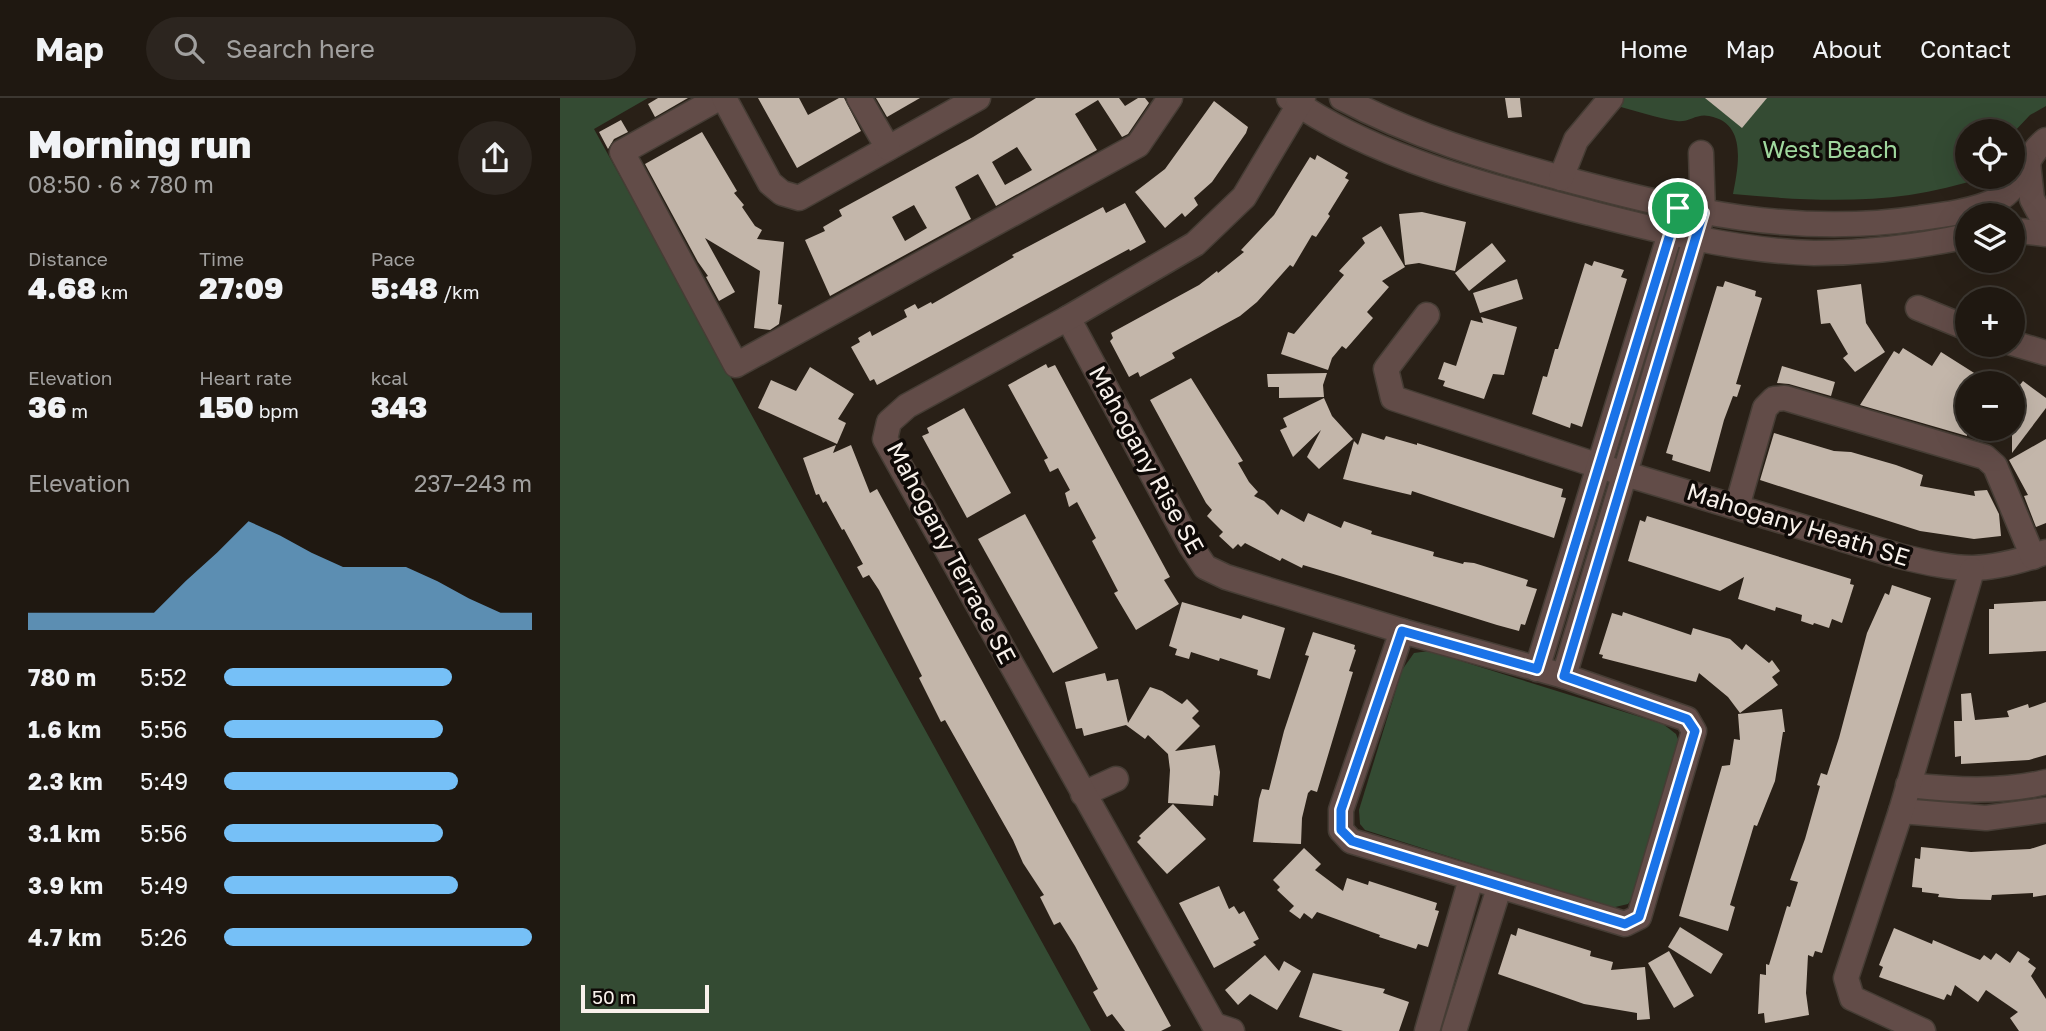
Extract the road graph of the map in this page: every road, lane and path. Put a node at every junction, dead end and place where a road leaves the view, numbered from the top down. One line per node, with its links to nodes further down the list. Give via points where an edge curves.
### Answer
1 (721, 98): 4 (street, via 622,152 736,365 1138,145); 9 (street, via 771,183 782,193 799,198)
2 (859, 98): 9 (street)
3 (978, 98): 9 (street)
4 (1170, 98)
5 (1342, 98): 11 (street, via 1431,139)
6 (1611, 98): 11 (street, via 1576,140)
7 (1297, 100): 16 (street, via 1377,145 1459,177); 22 (street, Mahogany Terrace SE, via 1257,179 1213,230 1179,256)
8 (2046, 140): 10 (street)
9 (888, 148)
10 (2028, 163): 13 (street, via 2012,189 1997,200 1946,214 1816,226); 14 (street, via 2032,199)
11 (1560, 178): 12 (street)
12 (1678, 208): 13 (street); 13 (street, via 1701,153); 16 (street)
13 (1703, 213): 19 (street)
14 (2046, 225)
15 (2025, 232): 17 (street)
16 (1670, 233): 19 (street); 26 (street)
17 (2046, 234)
18 (1955, 238): 19 (street, via 1908,247 1814,253)
19 (1696, 239): 27 (street)
20 (1917, 308): 23 (street)
21 (1427, 315): 26 (street, Mahogany Heath SE, via 1386,369 1393,398)
22 (1068, 318): 31 (street, Mahogany Rise SE, via 1205,567); 37 (street, Mahogany Terrace SE, via 907,406 889,422 885,439)
23 (1955, 323)
24 (2025, 347): 25 (street)
25 (2046, 353)
26 (1599, 466): 27 (street, Mahogany Heath SE); 32 (street)
27 (1626, 473): 28 (street, Mahogany Heath SE); 33 (street)
28 (1737, 507): 29 (street, via 1765,408 1774,398 1785,398 1985,457 1996,466); 30 (street, Mahogany Heath SE, via 1899,556)
29 (2039, 555): 30 (street, Mahogany Heath SE)
30 (1972, 570): 36 (street)
31 (1402, 631): 32 (street, Mahogany Rise SE); 40 (street, via 1341,810 1341,830 1352,841)
32 (1537, 669): 33 (street, Mahogany Rise SE)
33 (1564, 676): 41 (street, Mahogany Rise SE, via 1687,719 1695,731 1639,917 1625,924)
34 (1116, 779): 37 (street)
35 (2046, 782): 36 (street, via 1986,789)
36 (1909, 785): 39 (street)
37 (1083, 794): 42 (street, Mahogany Terrace SE, via 1214,1025)
38 (2046, 810): 39 (street, via 1986,818)
39 (1901, 811): 45 (street, via 1846,978 1852,998)
40 (1471, 879): 41 (street); 43 (street)
41 (1499, 888): 44 (street)
42 (1233, 1031)
43 (1427, 1031)
44 (1454, 1031)
45 (1923, 1031)

